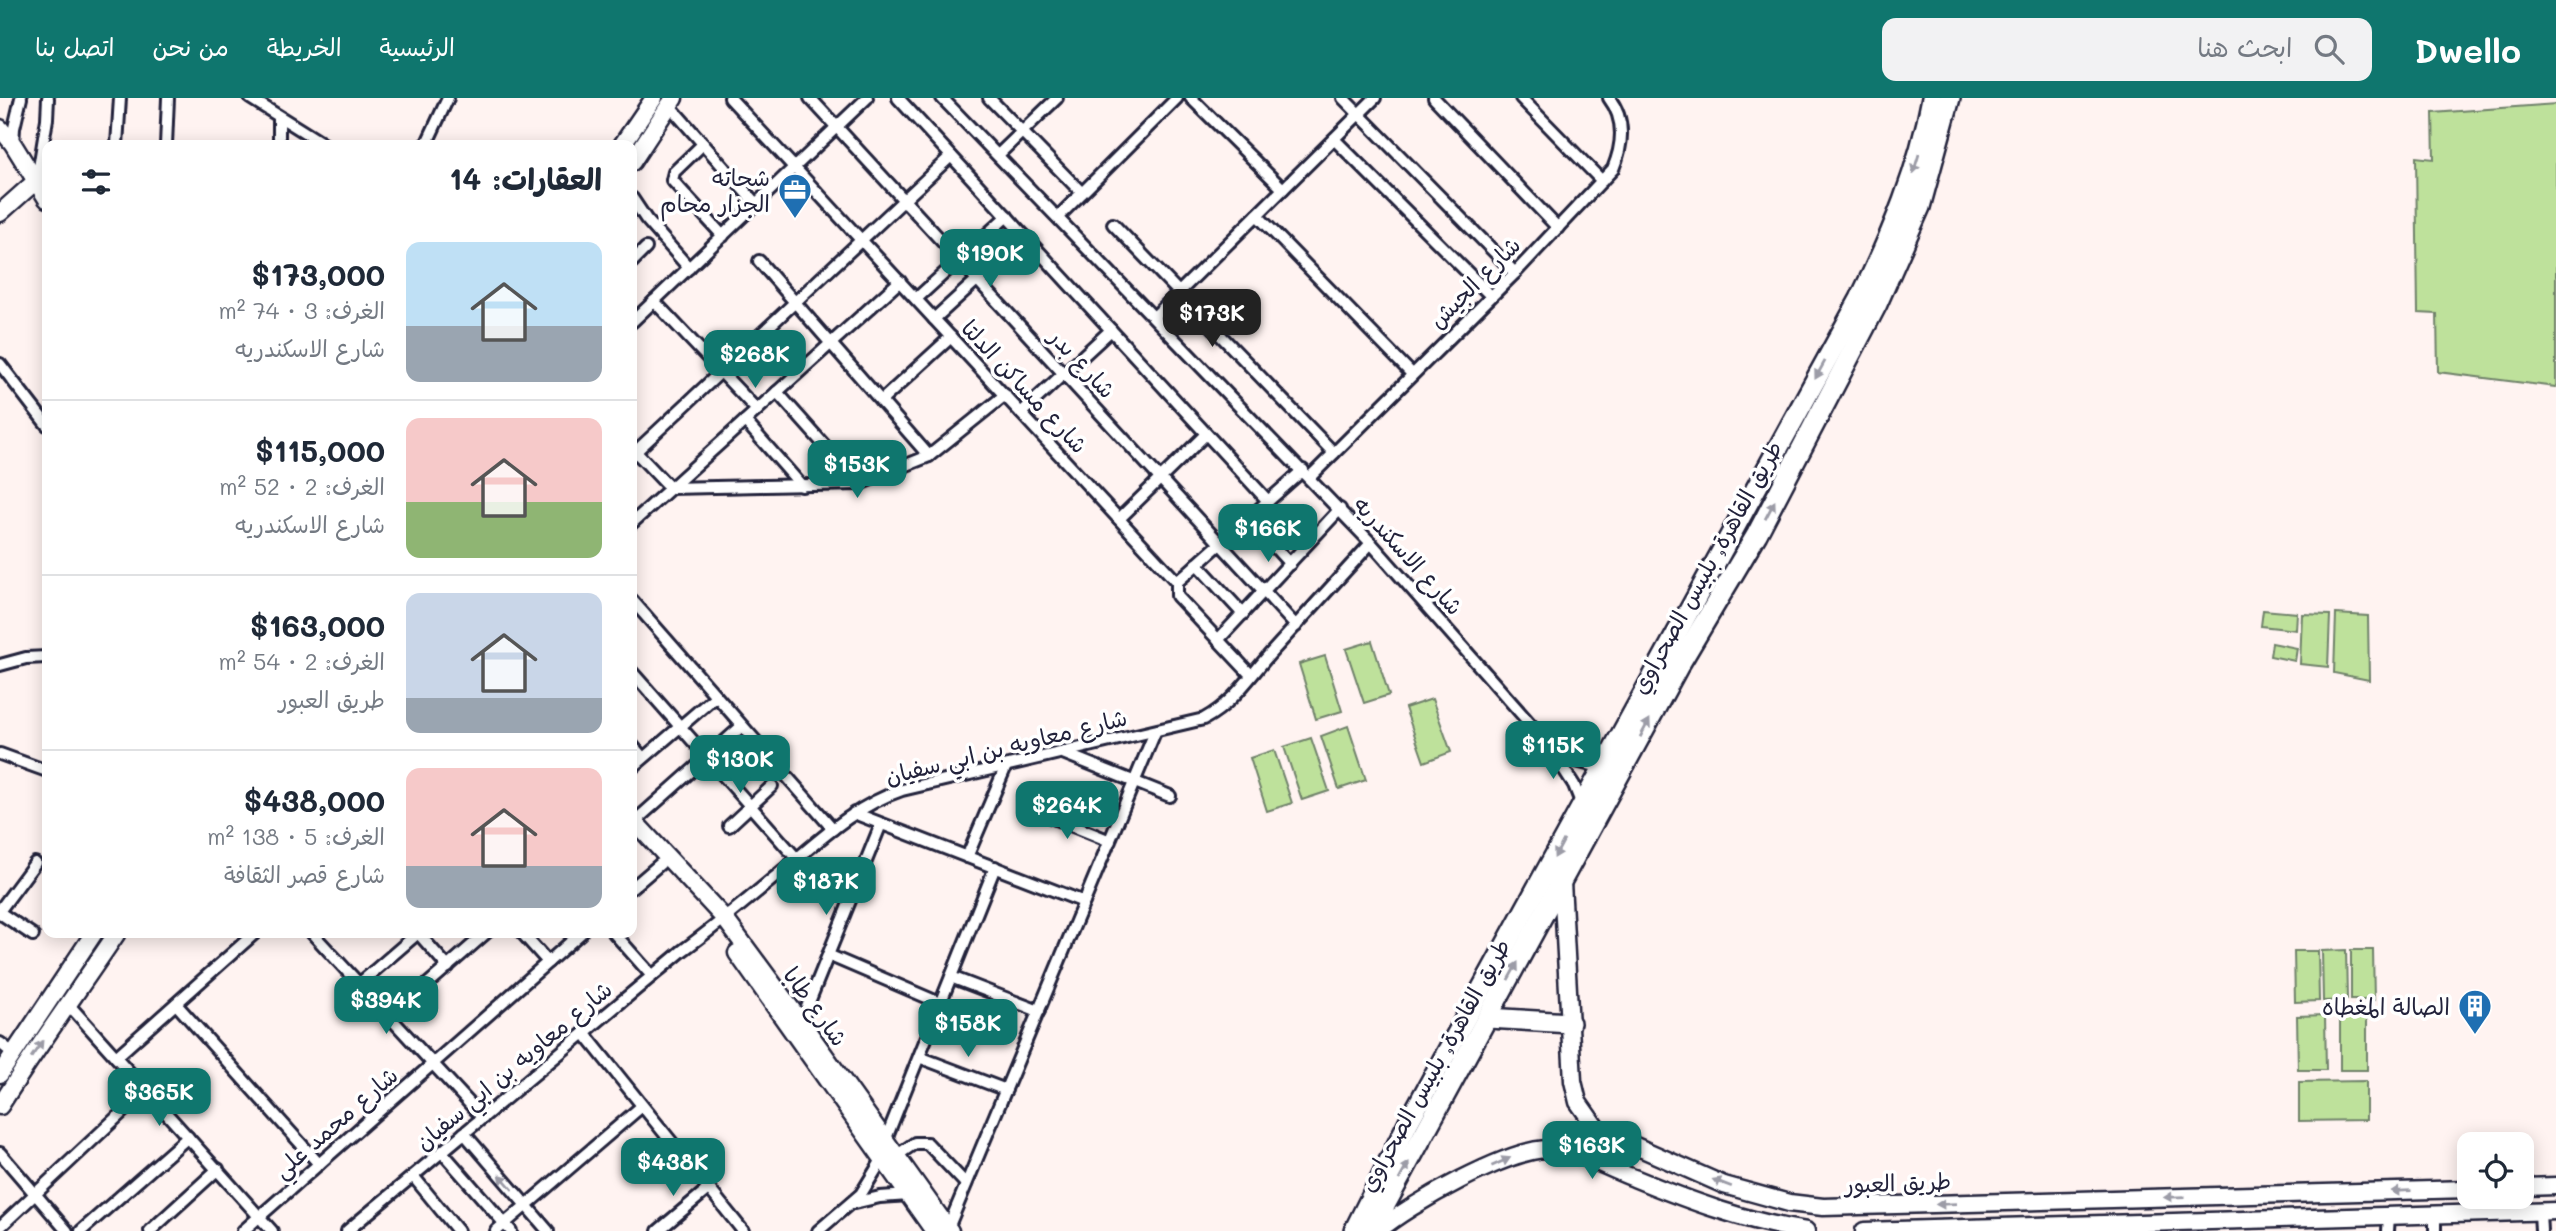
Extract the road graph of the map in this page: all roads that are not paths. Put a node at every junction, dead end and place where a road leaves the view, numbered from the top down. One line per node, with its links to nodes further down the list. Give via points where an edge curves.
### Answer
1 (21, 98): 38 (street)
2 (48, 98): 31 (street)
3 (120, 98): 32 (street)
4 (168, 98): 33 (street)
5 (250, 98): 26 (street)
6 (448, 98): 36 (street)
7 (654, 98): 37 (street)
8 (730, 98): 43 (street, شارع مساكن الدلتا)
9 (810, 98): 27 (street, شارع بدر)
10 (867, 98): 27 (street)
11 (898, 98): 42 (street)
12 (942, 98): 41 (street, شارع الاسكندريه)
13 (989, 98): 29 (street)
14 (1057, 98): 29 (street)
15 (1177, 98): 47 (street)
16 (1191, 98): 46 (street)
17 (1343, 98): 25 (street)
18 (1375, 98): 25 (street)
19 (1434, 98): 56 (street)
20 (1521, 98): 44 (street)
21 (1609, 98): 44 (street, شارع الجيش, via 1622,136 1614,169)
22 (1932, 98): 105 (highway, طريق القاهرة, بلبيس الصحراوي, one-way to 105, via 1917,160 1886,245)
23 (1950, 98): 106 (highway, طريق القاهرة, بلبيس الصحراوي, one-way to 23, via 1904,246 1934,162)
24 (672, 101): 39 (street); 40 (street)
25 (1359, 114): 30 (street); 65 (street)
26 (279, 117): 34 (street); 35 (street)
27 (837, 127): 43 (street); 48 (street, شارع بدر)
28 (0, 128): 38 (street)
29 (1022, 132): 41 (street); 47 (street)
30 (1334, 139): 46 (street); 69 (street)
31 (45, 140)
32 (117, 140)
33 (166, 140)
34 (279, 140)
35 (317, 140)
36 (428, 140)
37 (625, 140)
38 (13, 144): 45 (street)
39 (703, 144): 49 (street); 57 (street, via 674,172 672,180)
40 (637, 154)
41 (998, 155): 54 (street, شارع الاسكندريه)
42 (951, 156): 48 (street); 53 (street)
43 (794, 167): 49 (street); 59 (street, شارع مساكن الدلتا)
44 (1602, 181): 56 (street, شارع الجيش)
45 (42, 182): 51 (street)
46 (1283, 189): 52 (street)
47 (1082, 193): 54 (street)
48 (904, 200): 59 (street); 62 (street, شارع بدر)
49 (756, 204): 57 (street)
50 (637, 206): 64 (street)
51 (0, 213)
52 (1257, 215): 68 (street); 82 (street)
53 (1007, 216): 58 (street); 62 (street)
54 (1058, 217): 73 (street, شارع الاسكندريه)
55 (1113, 224): 68 (street)
56 (1558, 228): 65 (street, شارع الجيش)
57 (723, 236): 64 (street)
58 (1025, 236): 66 (street); 76 (street)
59 (862, 240): 67 (street, شارع مساكن الدلتا); 72 (street)
60 (646, 248): 61 (street)
61 (637, 257)
62 (959, 260): 66 (street, شارع بدر); 70 (street)
63 (759, 261): 72 (street)
64 (689, 268): 71 (street)
65 (1515, 273): 69 (street, شارع الجيش)
66 (977, 280): 75 (street); 81 (street, شارع بدر)
67 (900, 281): 70 (street, شارع مساكن الدلتا); 78 (street)
68 (1180, 292): 73 (street); 92 (street)
69 (1491, 296): 82 (street, شارع الجيش)
70 (916, 299): 75 (street, شارع مساكن الدلتا)
71 (654, 301): 74 (street); 80 (street)
72 (795, 303): 78 (street); 80 (street)
73 (1155, 316): 95 (street, شارع الاسكندريه)
74 (637, 317)
75 (934, 319): 77 (street, شارع مساكن الدلتا)
76 (1111, 330): 81 (street); 90 (street)
77 (951, 337): 84 (street, شارع مساكن الدلتا); 85 (street)
78 (831, 344): 83 (street); 85 (street)
79 (0, 365): 88 (street)
80 (721, 372): 86 (street); 91 (street)
81 (1064, 374): 87 (street); 96 (street, شارع بدر)
82 (1412, 374): 92 (street, شارع الجيش)
83 (777, 392): 86 (street); 97 (street)
84 (1005, 395): 87 (street, شارع مساكن الدلتا); 94 (street)
85 (881, 401): 94 (street)
86 (757, 410): 89 (street)
87 (1021, 413): 104 (street, شارع مساكن الدلتا)
88 (42, 419)
89 (745, 421): 98 (street); 99 (street)
90 (1206, 433): 96 (street); 100 (street)
91 (637, 447)
92 (1334, 453): 95 (street, شارع الجيش)
93 (637, 455): 99 (street)
94 (929, 456): 97 (street)
95 (1307, 473): 100 (street, شارع الجيش); 101 (street, شارع الاسكندريه)
96 (1160, 478): 104 (street); 108 (street, شارع بدر)
97 (859, 484): 98 (street)
98 (802, 485): 99 (street)
99 (670, 488): 102 (street)
100 (1268, 501): 103 (street, شارع الجيش)
101 (1340, 509): 107 (street, شارع الاسكندريه); 111 (street)
102 (637, 518)
103 (1248, 518): 108 (street, شارع الجيش); 111 (street)
104 (1119, 519): 113 (street, شارع مساكن الدلتا)
105 (1735, 522): 106 (highway, via 1740,533); 109 (highway, طريق القاهرة, بلبيس الصحراوي)
106 (1757, 534): 112 (highway, طريق القاهرة, بلبيس الصحراوي)
107 (1371, 543): 117 (street, شارع معاويه بن ابي سفيان); 127 (street, شارع الاسكندريه)
108 (1220, 544): 110 (street, شارع الجيش); 114 (street, شارع بدر)
109 (1717, 556): 112 (highway, via 1731,560); 135 (highway, طريق القاهرة, بلبيس الصحراوي)
110 (1197, 564): 113 (street, شارع الجيش); 116 (street)
111 (1290, 564): 114 (street)
112 (1736, 569): 156 (highway, طريق القاهرة, بلبيس الصحراوي, one-way to 112)
113 (1177, 582): 118 (street, شارع مساكن الدلتا, via 1177,596)
114 (1264, 591): 116 (street); 117 (street, شارع بدر)
115 (637, 608): 123 (street)
116 (1243, 614): 118 (street)
117 (1296, 626): 121 (street, شارع معاويه بن ابي سفيان)
118 (1218, 640): 121 (street, شارع مساكن الدلتا)
119 (42, 657): 120 (street)
120 (0, 665)
121 (1251, 675): 126 (street, شارع معاويه بن ابي سفيان, via 1221,710)
122 (637, 678): 125 (street)
123 (716, 696): 124 (street); 125 (street)
124 (742, 726): 131 (street); 148 (street)
125 (680, 727): 131 (street); 132 (street)
126 (1155, 732): 129 (street, شارع معاويه بن ابي سفيان); 137 (street)
127 (1547, 743): 135 (street, شارع الاسكندريه, via 1572,760); 141 (street, شارع الاسكندريه, via 1574,785)
128 (637, 751): 132 (street)
129 (1063, 753): 134 (street, شارع معاويه بن ابي سفيان); 137 (street)
130 (0, 754): 136 (street)
131 (707, 757): 140 (street); 144 (street)
132 (643, 758): 133 (street)
133 (637, 763)
134 (1006, 766): 143 (street, شارع معاويه بن ابي سفيان, via 902,790); 151 (street)
135 (1603, 768): 141 (highway, طريق القاهرة, بلبيس الصحراوي)
136 (42, 769)
137 (1134, 782): 139 (street); 150 (street)
138 (772, 786): 140 (street)
139 (1170, 796)
140 (750, 806): 146 (street); 152 (street)
141 (1582, 807): 249 (highway, طريق القاهرة, بلبيس الصحراوي, one-way to 249, via 1408,1122)
142 (1036, 811): 150 (street)
143 (853, 813): 145 (street); 148 (street, شارع معاويه بن ابي سفيان)
144 (637, 820)
145 (880, 824): 151 (street); 172 (street)
146 (729, 826)
147 (637, 828): 160 (street, شارع طابا)
148 (833, 829): 152 (street, شارع معاويه بن ابي سفيان)
149 (637, 830): 154 (street, شارع طابا)
150 (1110, 841): 158 (street)
151 (967, 857): 155 (street)
152 (797, 859): 160 (street, شارع معاويه بن ابي سفيان)
153 (35, 863): 159 (street)
154 (660, 864): 157 (street); 160 (street, شارع طابا)
155 (995, 867): 158 (street); 176 (street)
156 (1562, 882): 183 (highway, طريق القاهرة, بلبيس الصحراوي, one-way to 156); 185 (street)
157 (637, 884)
158 (1084, 902): 181 (street)
159 (0, 911): 161 (street)
160 (721, 922): 175 (street, شارع معاويه بن ابي سفيان); 184 (street, شارع طابا); 205 (street, شارع طابا)
161 (33, 934)
162 (91, 938): 188 (street)
163 (114, 938): 179 (street)
164 (249, 938): 180 (street)
165 (321, 938): 177 (street)
166 (412, 938): 177 (street)
167 (422, 938): 174 (street)
168 (480, 938): 174 (street)
169 (526, 938): 173 (street)
170 (575, 938): 173 (street, شارع محمد علي)
171 (618, 938): 175 (street)
172 (828, 955): 178 (street); 184 (street)
173 (548, 962): 191 (street, شارع محمد علي)
174 (448, 967): 182 (street)
175 (652, 976): 186 (street, شارع معاويه بن ابي سفيان)
176 (951, 977): 178 (street); 181 (street)
177 (359, 984): 182 (street)
178 (940, 1003): 190 (street)
179 (69, 1004): 189 (street); 196 (street, one-way to 179)
180 (176, 1004): 189 (street); 206 (street)
181 (1039, 1011): 194 (street)
182 (390, 1017): 191 (street)
183 (1488, 1018): 185 (highway); 250 (highway, طريق القاهرة, بلبيس الصحراوي, one-way to 183)
184 (801, 1022): 201 (street, شارع طابا)
185 (1570, 1023): 198 (street, via 1575,1092)
186 (584, 1033): 195 (street); 197 (street, شارع معاويه بن ابي سفيان)
187 (0, 1043): 188 (street)
188 (14, 1054): 192 (street)
189 (116, 1056): 193 (street)
190 (919, 1056): 194 (street); 201 (street)
191 (433, 1063): 197 (street); 206 (street, شارع محمد علي)
192 (0, 1074)
193 (146, 1090): 200 (street); 214 (street)
194 (1006, 1090): 209 (street)
195 (642, 1106): 212 (street); 219 (street)
196 (0, 1107)
197 (483, 1118): 199 (street, شارع معاويه بن ابي سفيان)
198 (1597, 1129): 204 (street, via 1582,1139); 217 (street, طريق العبور, one-way to 198, via 1823,1207 1724,1185)
199 (464, 1133): 202 (street, شارع معاويه بن ابي سفيان); 219 (street, one-way to 199)
200 (188, 1137): 207 (street); 239 (street)
201 (885, 1141): 205 (street, شارع طابا)
202 (442, 1152): 208 (street, شارع معاويه بن ابي سفيان); 232 (street)
203 (0, 1153): 214 (street)
204 (1581, 1156): 224 (street); 251 (street, one-way to 204, via 1418,1202 1516,1156 1548,1149)
205 (889, 1157): 209 (street, via 915,1143 927,1143); 215 (street, شارع طابا); 218 (street); 235 (street, شارع طابا)
206 (319, 1164): 221 (street, شارع محمد علي)
207 (218, 1169): 221 (street); 222 (street)
208 (413, 1176): 234 (street, شارع معاويه بن ابي سفيان); 244 (street)
209 (966, 1184): 235 (street)
210 (2556, 1186): 211 (street)
211 (2534, 1187)
212 (708, 1189): 246 (street); 247 (street)
213 (2457, 1189): 216 (street, طريق العبور, one-way to 216)
214 (35, 1194): 230 (street); 238 (street)
215 (909, 1195): 218 (street); 235 (street, شارع طابا)
216 (2240, 1195): 217 (street, طريق العبور); 229 (street, via 2246,1208)
217 (2210, 1196): 228 (street)
218 (851, 1204): 248 (street)
219 (526, 1205): 232 (street); 245 (street)
220 (2548, 1211): 223 (street, طريق العبور); 254 (street)
221 (260, 1216): 242 (street, شارع محمد علي); 243 (street)
222 (162, 1221): 240 (street); 241 (street)
223 (2435, 1223): 226 (street, طريق العبور)
224 (1740, 1224): 252 (street)
225 (2348, 1224): 226 (street, طريق العبور); 227 (street, طريق العبور)
226 (2388, 1224)
227 (2272, 1225): 229 (street, طريق العبور)
228 (2192, 1226): 229 (street, طريق العبور); 231 (street, طريق العبور)
229 (2235, 1226)
230 (0, 1227)
231 (2141, 1227): 233 (street, طريق العبور)
232 (504, 1228)
233 (2052, 1228): 237 (street, طريق العبور)
234 (352, 1229)
235 (944, 1230)
236 (1916, 1230): 237 (street, طريق العبور); 253 (street, طريق العبور)
237 (1969, 1230)
238 (67, 1231)
239 (81, 1231)
240 (150, 1231)
241 (171, 1231)
242 (243, 1231)
243 (272, 1231)
244 (458, 1231)
245 (548, 1231)
246 (658, 1231)
247 (743, 1231)
248 (818, 1231)
249 (1354, 1231)
250 (1371, 1231)
251 (1378, 1231)
252 (1806, 1231)
253 (1864, 1231)
254 (2541, 1231)

